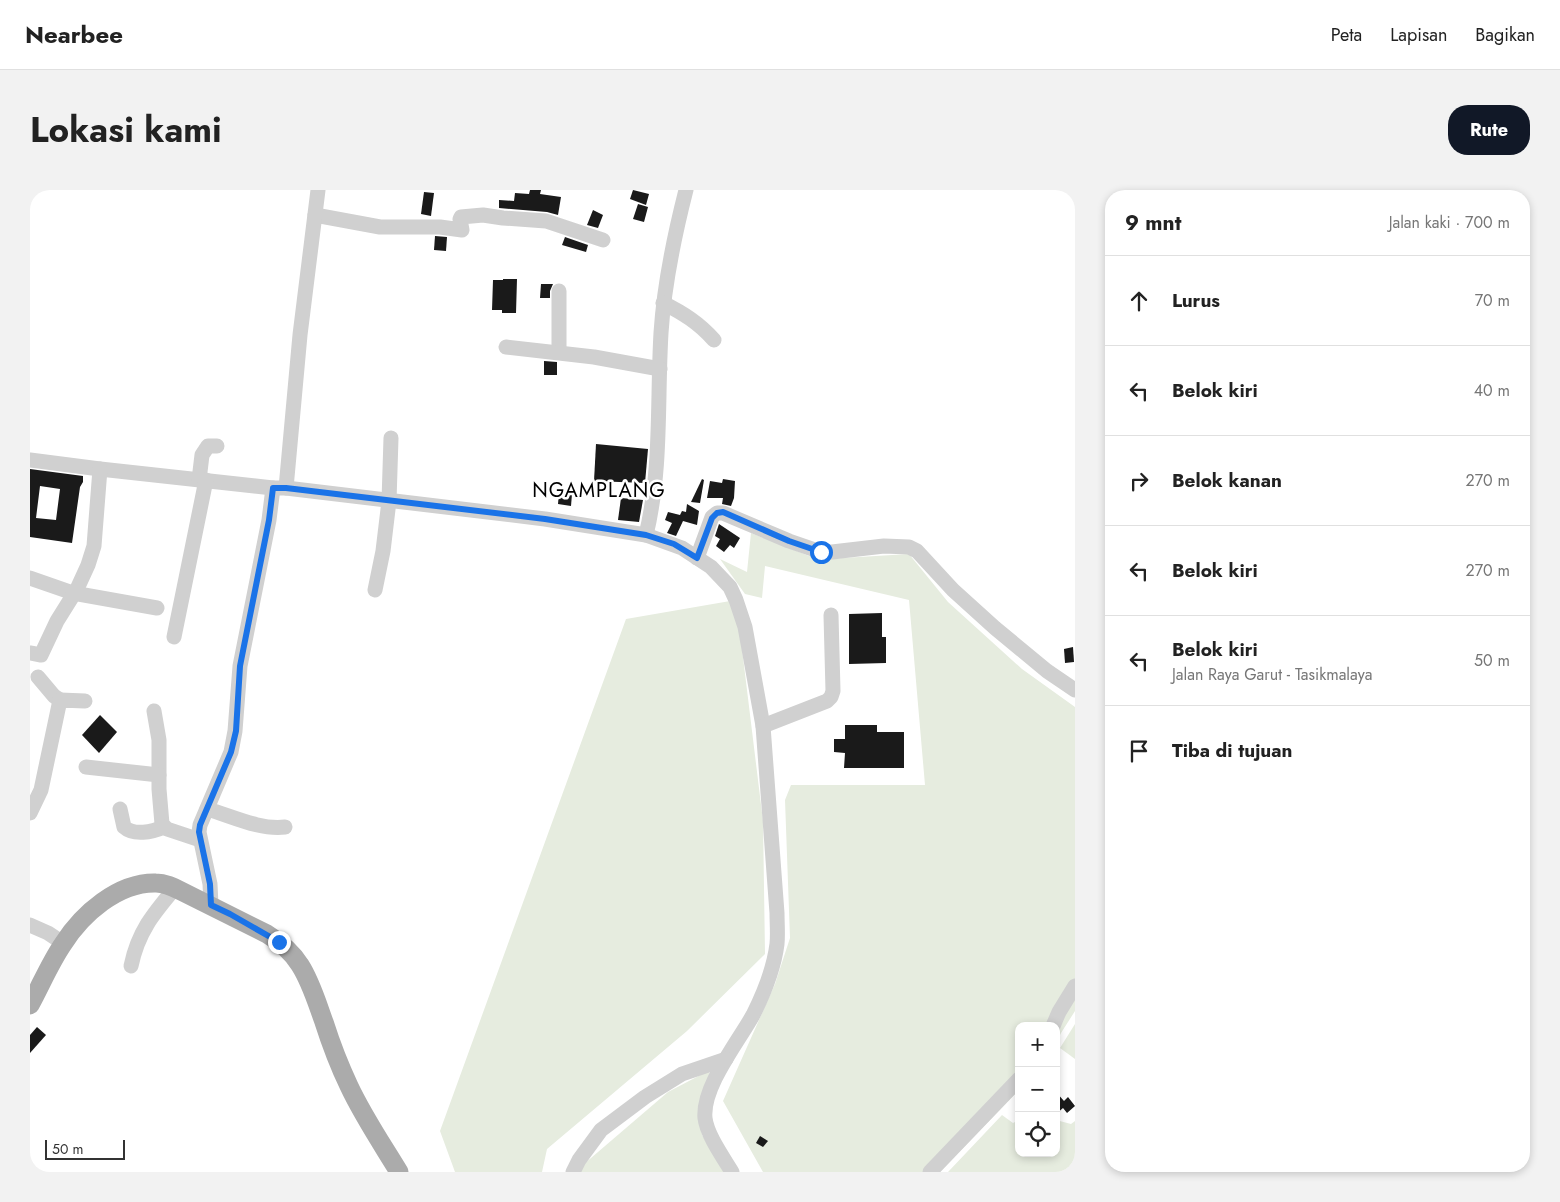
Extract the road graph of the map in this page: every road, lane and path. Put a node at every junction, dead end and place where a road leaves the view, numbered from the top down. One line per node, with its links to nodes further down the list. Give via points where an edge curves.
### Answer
1 (318, 190): 3 (street)
2 (686, 190): 6 (street)
3 (314, 215): 4 (street, via 380,226 462,230 461,217 483,215 546,221); 16 (street)
4 (603, 240)
5 (558, 291): 9 (street)
6 (663, 303): 7 (street, via 693,320); 10 (street)
7 (714, 340)
8 (506, 347): 9 (street)
9 (559, 352): 10 (street)
10 (660, 369): 18 (street, via 654,486)
11 (391, 438): 17 (street)
12 (217, 446): 15 (street, via 208,446 204,451)
13 (30, 460): 14 (street)
14 (100, 469): 15 (street); 22 (street, via 94,546)
15 (202, 480): 16 (street); 25 (street)
16 (279, 488): 17 (street); 37 (street, via 269,520 240,666 236,731 231,752)
17 (390, 501): 18 (street, via 545,519); 21 (street)
18 (646, 535): 19 (street, via 674,544)
19 (697, 558): 28 (street, via 712,518 720,512 821,552 909,547 917,551 995,628); 32 (street, via 730,587 736,600 745,627)
20 (30, 578): 22 (street)
21 (375, 590)
22 (74, 594): 23 (street); 26 (street, via 41,655)
23 (157, 608)
24 (831, 615): 32 (street, via 831,697)
25 (174, 637)
26 (30, 653)
27 (38, 678): 29 (street)
28 (1075, 690)
29 (60, 700): 30 (street); 35 (street, via 41,790)
30 (85, 701)
31 (154, 711): 34 (street, via 159,740)
32 (763, 726): 50 (street, via 777,943 770,975 753,1015)
33 (86, 766): 34 (street)
34 (159, 775): 39 (street)
35 (33, 797): 38 (street)
36 (120, 809): 39 (street, via 124,827 130,832)
37 (207, 809): 40 (street, via 265,827); 41 (street, via 200,825)
38 (30, 814)
39 (164, 827): 41 (street)
40 (285, 827)
41 (200, 840): 43 (street, via 210,884)
42 (175, 888): 43 (main road); 45 (main road, via 158,883 131,886 99,905); 46 (street, via 143,930)
43 (211, 905): 52 (main road, via 279,942 293,955 314,995 349,1086)
44 (30, 926): 45 (street)
45 (63, 943): 48 (main road)
46 (131, 966)
47 (1075, 986): 49 (street)
48 (30, 1005)
49 (1055, 1022)
50 (726, 1060): 53 (street, via 682,1074 644,1097 601,1130); 54 (street, via 705,1104 705,1118)
51 (1015, 1083): 55 (street)
52 (399, 1172)
53 (574, 1172)
54 (732, 1172)
55 (930, 1172)

